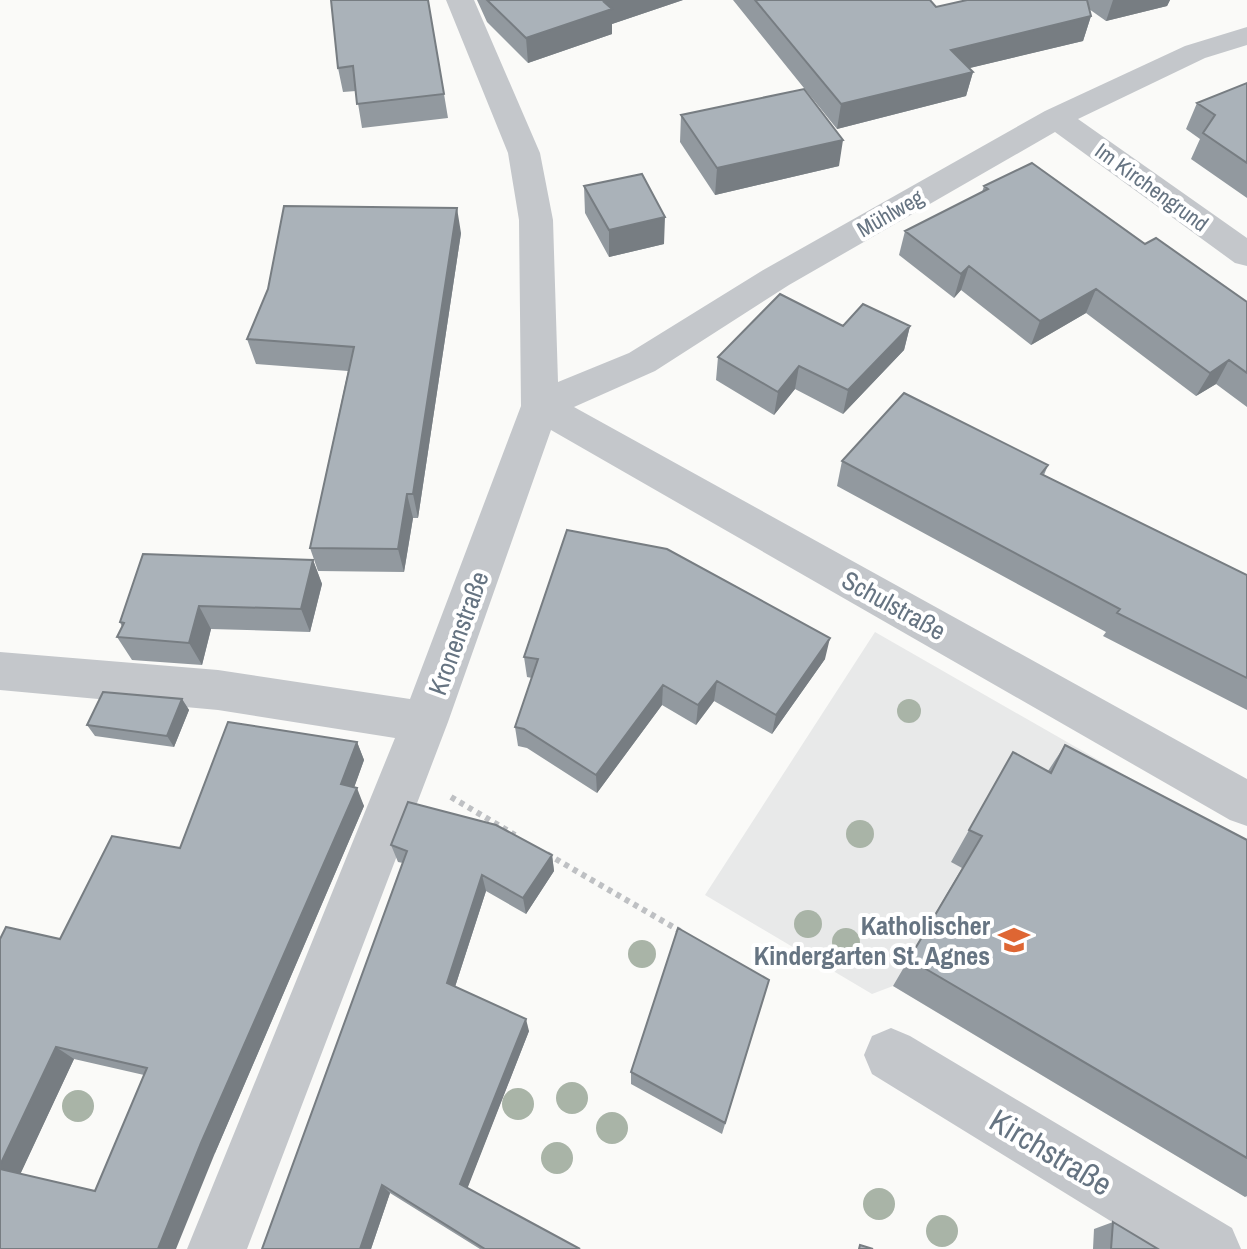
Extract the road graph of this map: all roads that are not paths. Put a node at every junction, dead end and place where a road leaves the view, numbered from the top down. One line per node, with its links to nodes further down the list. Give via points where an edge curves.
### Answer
1 (466, 1): 5 (street, Kronenstraße, via 524,153 540,279)
2 (1247, 36): 3 (street, Mühlweg, via 1195,52)
3 (1056, 118): 4 (street, Im Kirchengrund); 5 (street, Mühlweg, via 777,277 642,362)
4 (1247, 255)
5 (540, 406): 7 (street, Kronenstraße); 8 (street, Schulstraße)
6 (0, 671): 7 (street, via 218,690)
7 (425, 722): 10 (street, Kronenstraße)
8 (1247, 804)
9 (891, 1055): 11 (street, Kirchstraße)
10 (217, 1249)
11 (1211, 1249)

